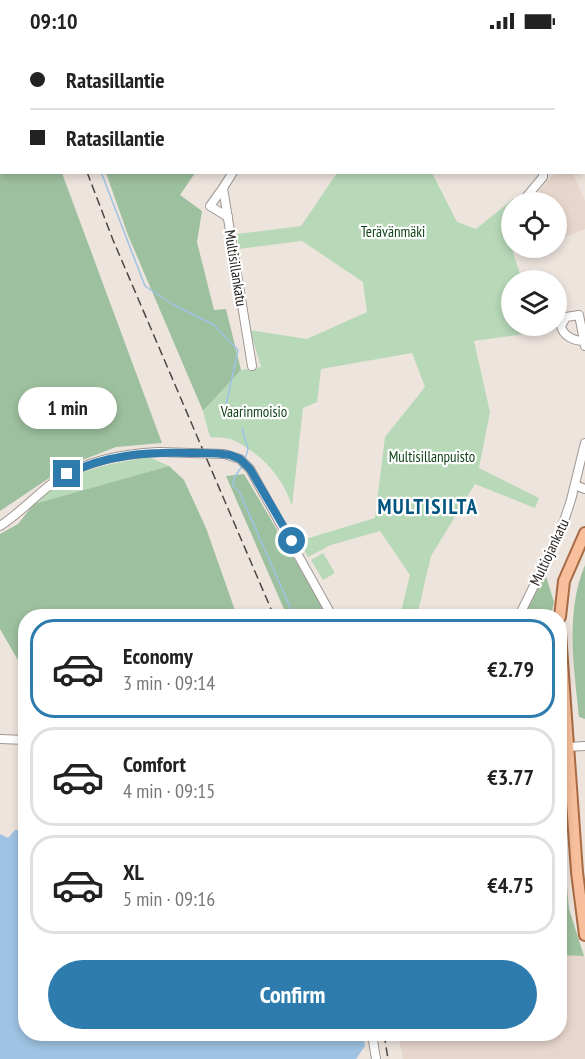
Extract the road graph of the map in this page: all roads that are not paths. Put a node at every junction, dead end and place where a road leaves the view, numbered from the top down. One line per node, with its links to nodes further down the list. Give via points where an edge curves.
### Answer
1 (232, 174): 3 (street)
2 (543, 174): 4 (street)
3 (223, 188): 5 (street, Multisillankatu); 5 (street, via 210,206)
4 (530, 192)
5 (228, 217): 6 (street, Multisillankatu)
6 (252, 366)
7 (585, 443): 8 (street, Multiojankatu)
8 (575, 485): 9 (street); 13 (street, Multiojankatu, via 560,532)
9 (585, 489)
10 (0, 525): 12 (street, bridge, via 54,483 87,464 159,452 224,454 240,459 250,469)
11 (585, 533): 14 (main road, via 564,581)
12 (328, 609)
13 (522, 609)
14 (561, 609)
15 (567, 733): 19 (main road)
16 (0, 739): 17 (street)
17 (18, 740)
18 (585, 746): 19 (street)
19 (568, 747): 20 (main road, via 576,872)
20 (585, 935)
21 (373, 1041): 22 (street)
22 (376, 1059)

